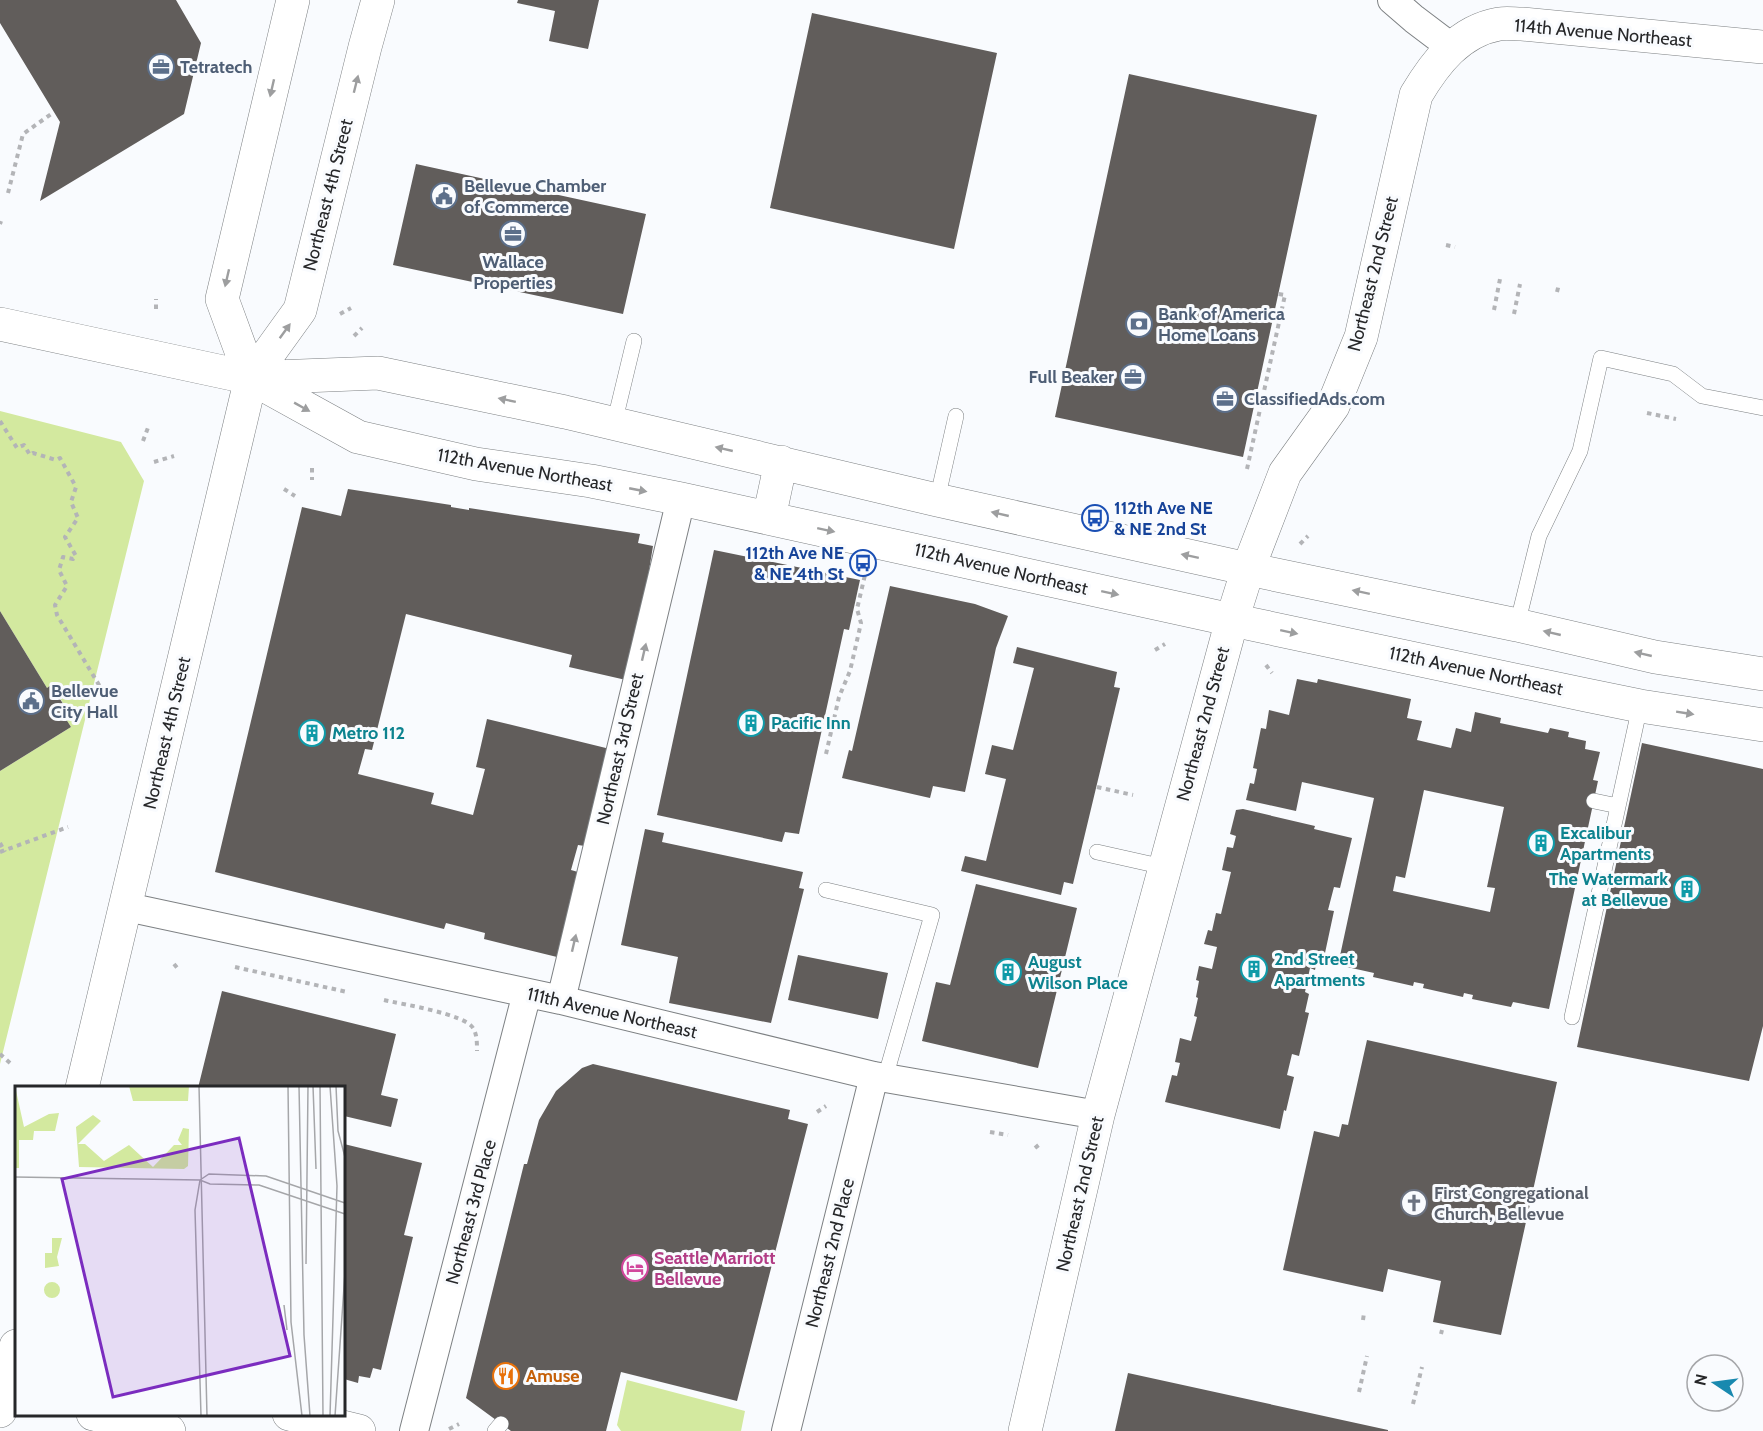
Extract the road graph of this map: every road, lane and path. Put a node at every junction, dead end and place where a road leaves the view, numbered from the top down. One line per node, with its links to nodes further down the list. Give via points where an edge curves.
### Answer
1 (293, 0): 25 (main road, one-way to 25, via 222,299)
2 (378, 0): 25 (main road, Northeast 4th Street, one-way to 2, via 300,310)
3 (1392, 0): 4 (street)
4 (1451, 47): 5 (main road, 114th Avenue Northeast, via 1477,31 1499,24); 47 (main road, Northeast 2nd Street, via 1416,95 1361,337 1333,406 1285,473)
5 (1763, 47)
6 (54, 112): 7 (path, via 22,134)
7 (8, 193)
8 (1446, 245): 9 (path)
9 (1455, 247)
10 (1500, 279): 18 (path)
11 (1521, 284): 20 (path)
12 (1559, 285): 13 (path)
13 (1557, 292)
14 (1278, 294): 38 (path, via 1285,295)
15 (156, 299): 17 (path)
16 (351, 308): 19 (path)
17 (156, 309)
18 (1494, 310)
19 (340, 314)
20 (1514, 314)
21 (0, 324): 25 (main road, 112th Avenue Northeast)
22 (362, 328): 23 (path)
23 (354, 336)
24 (634, 341): 31 (lane)
25 (251, 378): 31 (main road, 112th Avenue Northeast, one-way to 25, via 378,374); 42 (main road, 112th Avenue Northeast, one-way to 42, via 358,437 476,464); 70 (main road, Northeast 4th Street)
26 (1763, 408): 50 (lane, via 1702,396 1673,374 1601,358 1580,451 1539,536)
27 (1647, 413): 29 (path)
28 (956, 416): 43 (lane)
29 (1676, 419)
30 (0, 421): 56 (path, via 16,448 24,445 30,455 60,458 76,487 71,502 78,518 65,537 76,556 63,557 59,570 67,585 55,604 57,615)
31 (614, 424): 36 (main road, 112th Avenue Northeast, one-way to 31)
32 (149, 425): 33 (path)
33 (143, 441)
34 (174, 456): 35 (path)
35 (154, 462)
36 (781, 462): 43 (main road, 112th Avenue Northeast); 44 (main road)
37 (312, 468): 39 (path)
38 (1246, 473)
39 (312, 480)
40 (284, 489): 41 (path)
41 (296, 496)
42 (681, 499): 44 (main road, 112th Avenue Northeast); 77 (street, Northeast 3rd Street, one-way to 42)
43 (937, 500): 47 (main road, 112th Avenue Northeast, one-way to 43)
44 (769, 518): 49 (main road, 112th Avenue Northeast, one-way to 49)
45 (1308, 536): 46 (path)
46 (1300, 544)
47 (1248, 569): 49 (main road, Northeast 2nd Street); 50 (main road, 112th Avenue Northeast, one-way to 47)
48 (865, 574): 59 (path, via 857,609 861,623)
49 (1232, 620): 57 (main road, 112th Avenue Northeast, one-way to 57); 68 (main road, Northeast 2nd Street)
50 (1516, 625): 55 (main road, 112th Avenue Northeast, one-way to 50, via 1655,657)
51 (1165, 644): 52 (path)
52 (1155, 650)
53 (1266, 665): 54 (path)
54 (1272, 673)
55 (1763, 674)
56 (102, 690)
57 (1640, 706): 58 (main road, 112th Avenue Northeast, one-way to 58); 63 (lane)
58 (1763, 725)
59 (826, 754)
60 (1097, 787): 61 (path)
61 (1133, 795)
62 (1594, 801): 63 (lane)
63 (1618, 806): 78 (lane)
64 (68, 827): 66 (path)
65 (0, 843): 66 (path)
66 (3, 852)
67 (1097, 852): 68 (lane)
68 (1164, 867): 86 (main road, Northeast 2nd Street)
69 (826, 890): 82 (lane, via 932,915)
70 (126, 907): 75 (street, 111th Avenue Northeast); 83 (main road, Northeast 4th Street)
71 (174, 964): 73 (path)
72 (235, 968): 74 (path)
73 (179, 970)
74 (347, 992)
75 (527, 993): 77 (street, 111th Avenue Northeast); 103 (street, Northeast 3rd Place)
76 (384, 1000): 79 (path, via 456,1016)
77 (561, 1000): 82 (street, 111th Avenue Northeast)
78 (1572, 1017)
79 (479, 1029)
80 (0, 1054): 81 (path)
81 (10, 1063)
82 (879, 1077): 86 (street, 111th Avenue Northeast); 104 (street, Northeast 2nd Place)
83 (82, 1086)
84 (826, 1106): 85 (path)
85 (817, 1112)
86 (1098, 1115): 105 (main road, Northeast 2nd Street)
87 (1041, 1143): 88 (path)
88 (1035, 1148)
89 (1364, 1313): 90 (path)
90 (1363, 1320)
91 (12, 1352): 96 (main road)
92 (1367, 1356): 94 (path)
93 (1422, 1366): 95 (path)
94 (1359, 1392)
95 (1413, 1404)
96 (5, 1405)
97 (102, 1416): 101 (main road)
98 (297, 1416): 102 (main road)
99 (459, 1424): 100 (path)
100 (448, 1430)
101 (169, 1431)
102 (359, 1431)
103 (414, 1431)
104 (786, 1431)
105 (1025, 1431)

